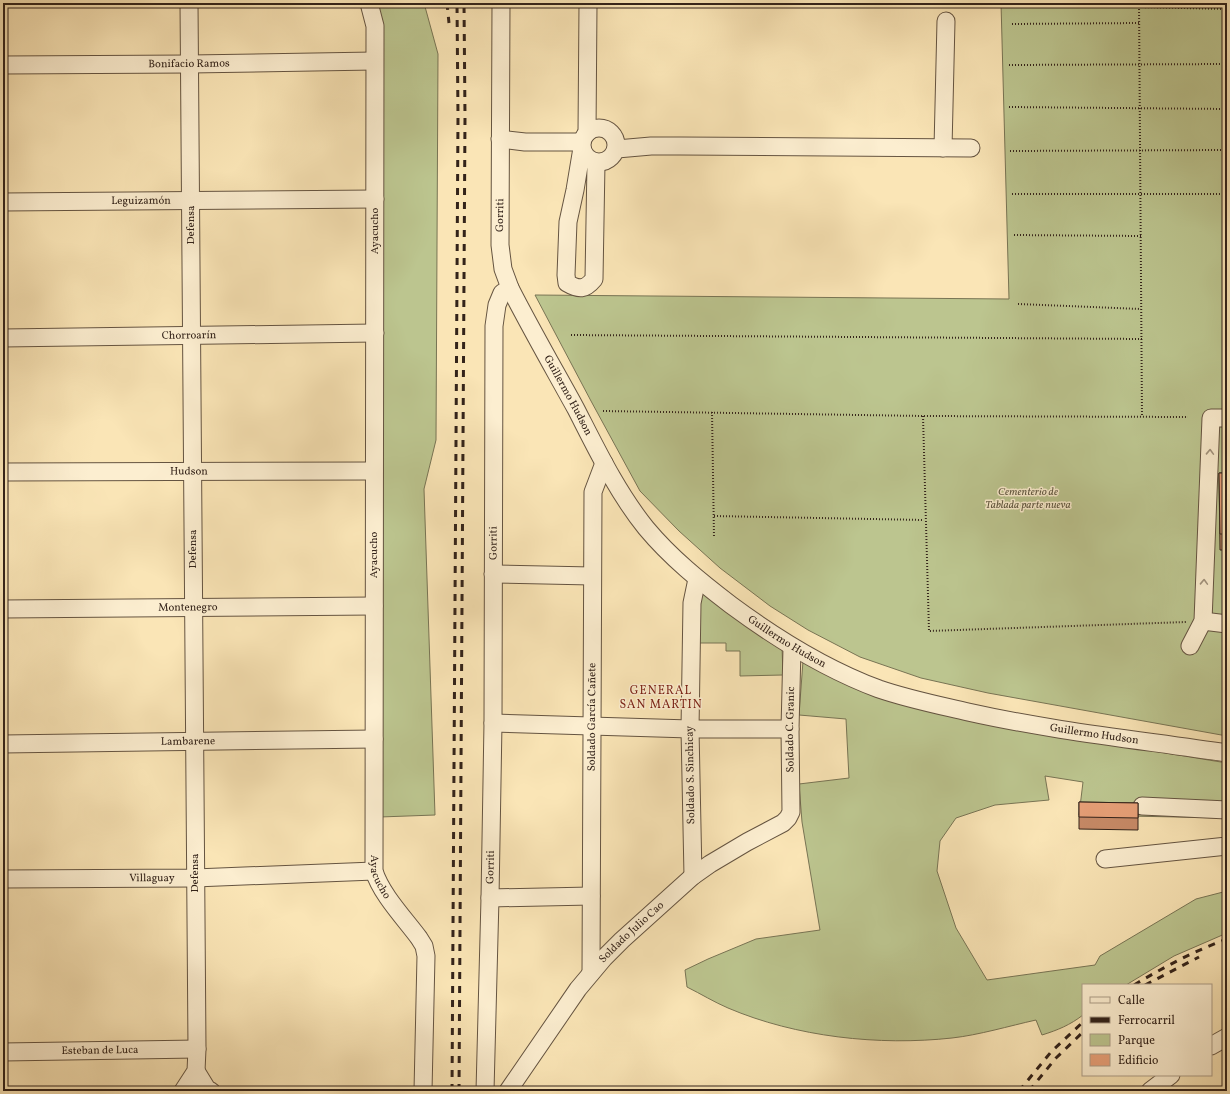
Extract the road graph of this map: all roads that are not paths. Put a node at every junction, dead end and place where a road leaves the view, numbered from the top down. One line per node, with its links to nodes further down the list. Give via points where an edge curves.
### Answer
1 (189, 3): 7 (street, Defensa)
2 (369, 3): 6 (street, Ayacucho, via 375,26)
3 (501, 3): 9 (street, Gorriti)
4 (588, 5): 10 (street)
5 (946, 21): 12 (street)
6 (374, 60): 7 (street, Bonifacio Ramos); 15 (street, Ayacucho)
7 (190, 64): 8 (street, Bonifacio Ramos); 16 (street, Defensa)
8 (3, 65)
9 (500, 139): 10 (street, via 532,142); 18 (street, Gorriti, via 500,245 503,269)
10 (584, 141): 11 (street, via 597,128 608,130 615,138); 14 (street, via 587,158); 14 (street, via 568,222 566,275 567,283 574,287 584,288 594,279)
11 (617, 148): 12 (street); 14 (street, via 615,154 607,161)
12 (943, 148): 13 (street)
13 (971, 148)
14 (596, 163)
15 (376, 198): 16 (street, Leguizamón); 19 (street, Ayacucho)
16 (191, 200): 17 (street, Leguizamón); 20 (street, Defensa)
17 (3, 202)
18 (510, 288): 23 (street, Guillermo Hudson); 27 (street, Gorriti, via 502,293 497,305 494,326)
19 (375, 334): 20 (street, Chorroarín); 25 (street, Ayacucho)
20 (190, 335): 21 (street, Chorroarín); 24 (street, Defensa)
21 (3, 338)
22 (1227, 418): 33 (street, one-way to 22, via 1211,418)
23 (604, 463): 28 (street, Soldado García Cañete, via 593,492); 29 (street, Guillermo Hudson, via 646,528)
24 (193, 471): 25 (street, Hudson); 26 (street, Hudson); 31 (street, Defensa)
25 (374, 471): 30 (street, Ayacucho)
26 (3, 472)
27 (492, 574): 28 (street); 37 (street, Gorriti)
28 (592, 576): 38 (street, Soldado García Cañete)
29 (697, 579): 36 (street, Guillermo Hudson); 39 (street, Soldado S. Sinchicay, via 692,603)
30 (374, 606): 31 (street, Montenegro); 41 (street, Ayacucho)
31 (194, 607): 32 (street, Montenegro); 42 (street, Defensa)
32 (3, 609)
33 (1194, 622): 34 (street); 35 (street)
34 (1227, 624)
35 (1190, 646)
36 (792, 648): 40 (street, Soldado C. Granic); 44 (street, Guillermo Hudson, via 880,689 931,704 1020,723)
37 (493, 724): 38 (street); 55 (street, Gorriti)
38 (592, 726): 39 (street); 54 (street, Soldado García Cañete)
39 (690, 729): 40 (street); 51 (street, Soldado S. Sinchicay)
40 (790, 729): 47 (street, Soldado C. Granic)
41 (374, 739): 42 (street, Lambarene); 50 (street, Ayacucho)
42 (195, 740): 43 (street, Lambarene); 52 (street, Defensa)
43 (3, 744)
44 (1227, 753)
45 (1142, 806): 46 (street)
46 (1227, 810)
47 (790, 812): 51 (street, Soldado Julio Cao, via 783,823)
48 (1227, 846): 49 (street)
49 (1105, 858)
50 (374, 871): 52 (street, Villaguay); 65 (street, Ayacucho, via 376,880 424,946 426,956)
51 (693, 876): 56 (street, Soldado Julio Cao, via 622,940)
52 (195, 878): 53 (street, Villaguay); 59 (street, Defensa)
53 (3, 879)
54 (591, 896): 55 (street); 56 (street, Soldado García Cañete)
55 (490, 898): 66 (street, Gorriti)
56 (591, 972): 67 (street, Soldado Julio Cao)
57 (1227, 1037): 58 (street)
58 (1212, 1045)
59 (197, 1049): 60 (street, Esteban de Luca); 61 (street, Defensa)
60 (3, 1052)
61 (196, 1071): 63 (street, Defensa); 64 (street)
62 (1169, 1076): 68 (street)
63 (184, 1091)
64 (211, 1091)
65 (423, 1091)
66 (485, 1091)
67 (508, 1091)
68 (1150, 1091)

